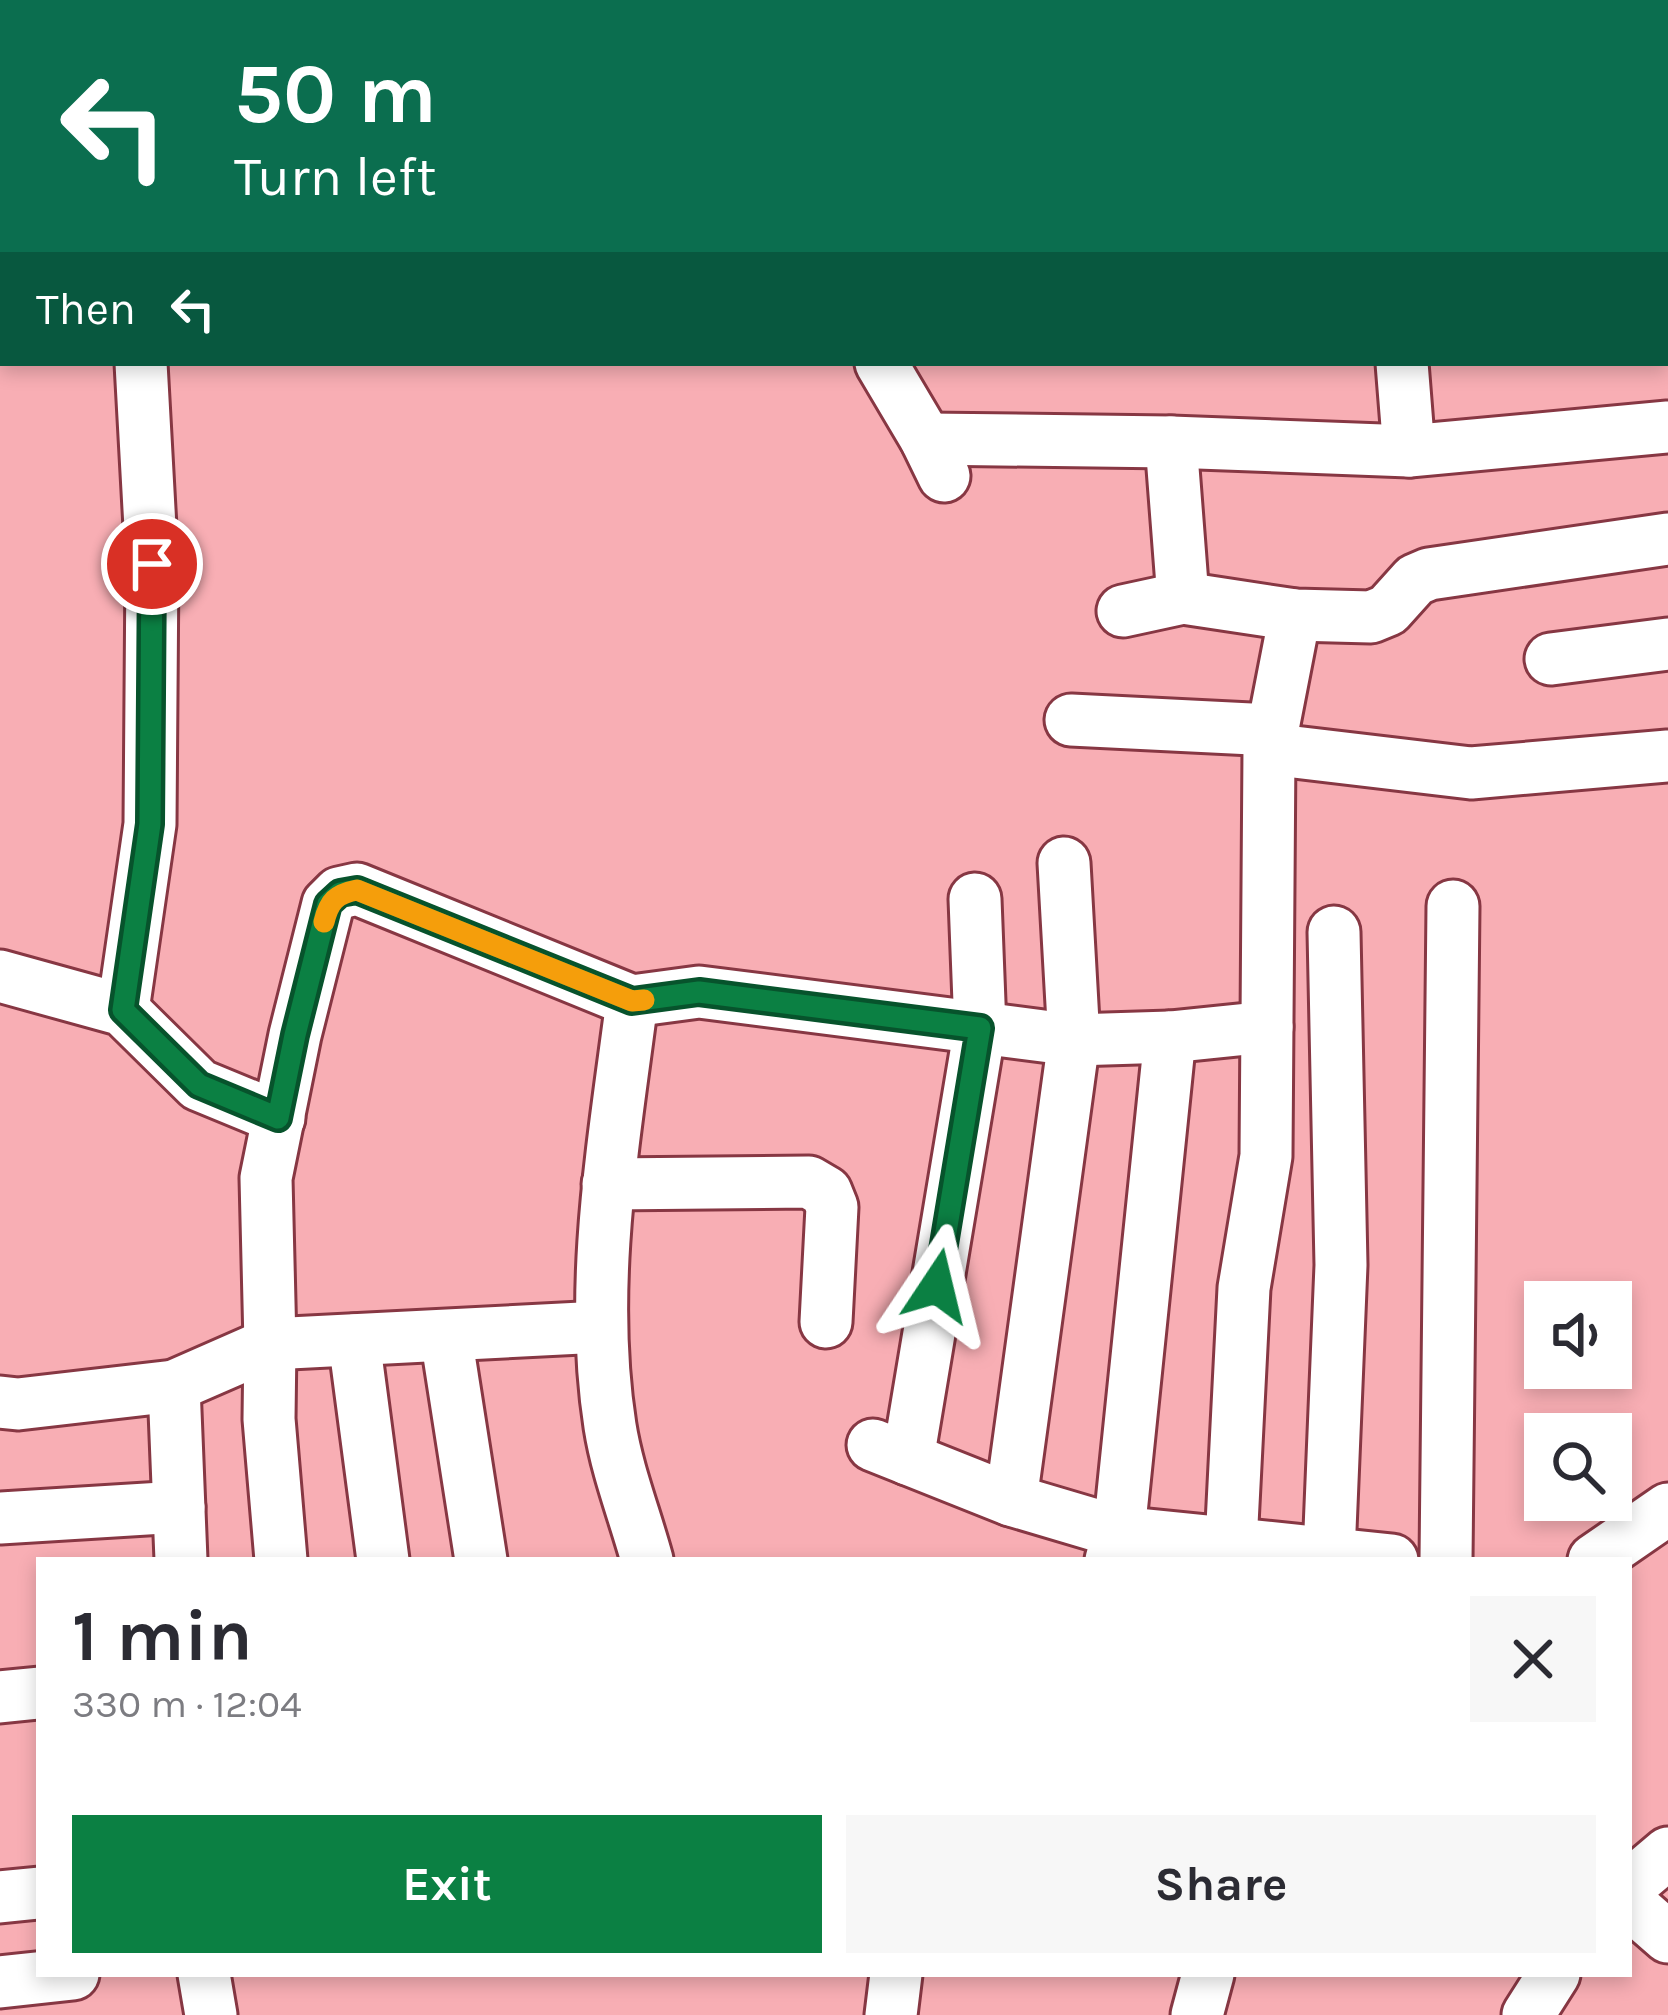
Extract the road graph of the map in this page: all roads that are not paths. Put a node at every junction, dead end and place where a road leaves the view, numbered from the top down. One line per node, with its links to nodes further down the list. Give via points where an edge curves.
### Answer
1 (141, 366): 22 (street, via 152,564 150,824)
2 (883, 366): 5 (street, via 935,458)
3 (1402, 366): 6 (street)
4 (1668, 427): 6 (street)
5 (1171, 442): 6 (street); 8 (street)
6 (1409, 451)
7 (1668, 539): 10 (street, via 1429,574 1371,617)
8 (1183, 598): 9 (street); 10 (street)
9 (1124, 611)
10 (1294, 614): 14 (street)
11 (1668, 644): 12 (street)
12 (1552, 659)
13 (1071, 720): 14 (street)
14 (1271, 740): 15 (street, via 1472,773); 23 (street)
15 (1668, 756)
16 (1064, 862): 26 (street)
17 (975, 899): 24 (street)
18 (1453, 906): 49 (street)
19 (1334, 932): 42 (street, via 1341,1265)
20 (0, 976): 22 (street)
21 (632, 1001): 24 (street, via 699,992); 27 (street, via 357,890 340,893 328,904); 28 (street)
22 (123, 1010): 27 (street, via 199,1085)
23 (1267, 1027): 25 (street); 40 (street, via 1266,1156 1244,1288)
24 (980, 1028): 26 (street); 36 (street, via 891,1452)
25 (1170, 1037): 26 (street); 41 (street)
26 (1074, 1040): 36 (street)
27 (278, 1118): 33 (street, via 266,1178)
28 (608, 1184): 29 (street, via 809,1182 826,1192); 30 (street)
29 (826, 1322)
30 (601, 1328): 31 (street); 47 (street, via 610,1429)
31 (446, 1336): 32 (street); 46 (street)
32 (354, 1340): 33 (street); 45 (street)
33 (270, 1344): 34 (street); 44 (street)
34 (174, 1386): 35 (street); 37 (street)
35 (0, 1402)
36 (1011, 1500): 41 (street)
37 (179, 1507): 39 (street); 43 (street)
38 (1668, 1508): 50 (street)
39 (0, 1519)
40 (1231, 1544): 41 (street); 42 (street)
41 (1115, 1546)
42 (1329, 1554): 48 (street)
43 (181, 1557)
44 (281, 1557)
45 (383, 1557)
46 (481, 1557)
47 (646, 1557)
48 (1360, 1557)
49 (1446, 1557)
50 (1598, 1557)
51 (36, 1694): 52 (street)
52 (0, 1696)
53 (1668, 1853): 54 (street)
54 (1632, 1883)
55 (36, 1893): 56 (street)
56 (0, 1897)
57 (1632, 1907): 58 (street)
58 (1668, 1937)
59 (46, 1977): 63 (street)
60 (205, 1977): 64 (street)
61 (896, 1977): 65 (street)
62 (1207, 1977): 66 (street)
63 (0, 1982)
64 (211, 2015)
65 (891, 2015)
66 (1197, 2015)

